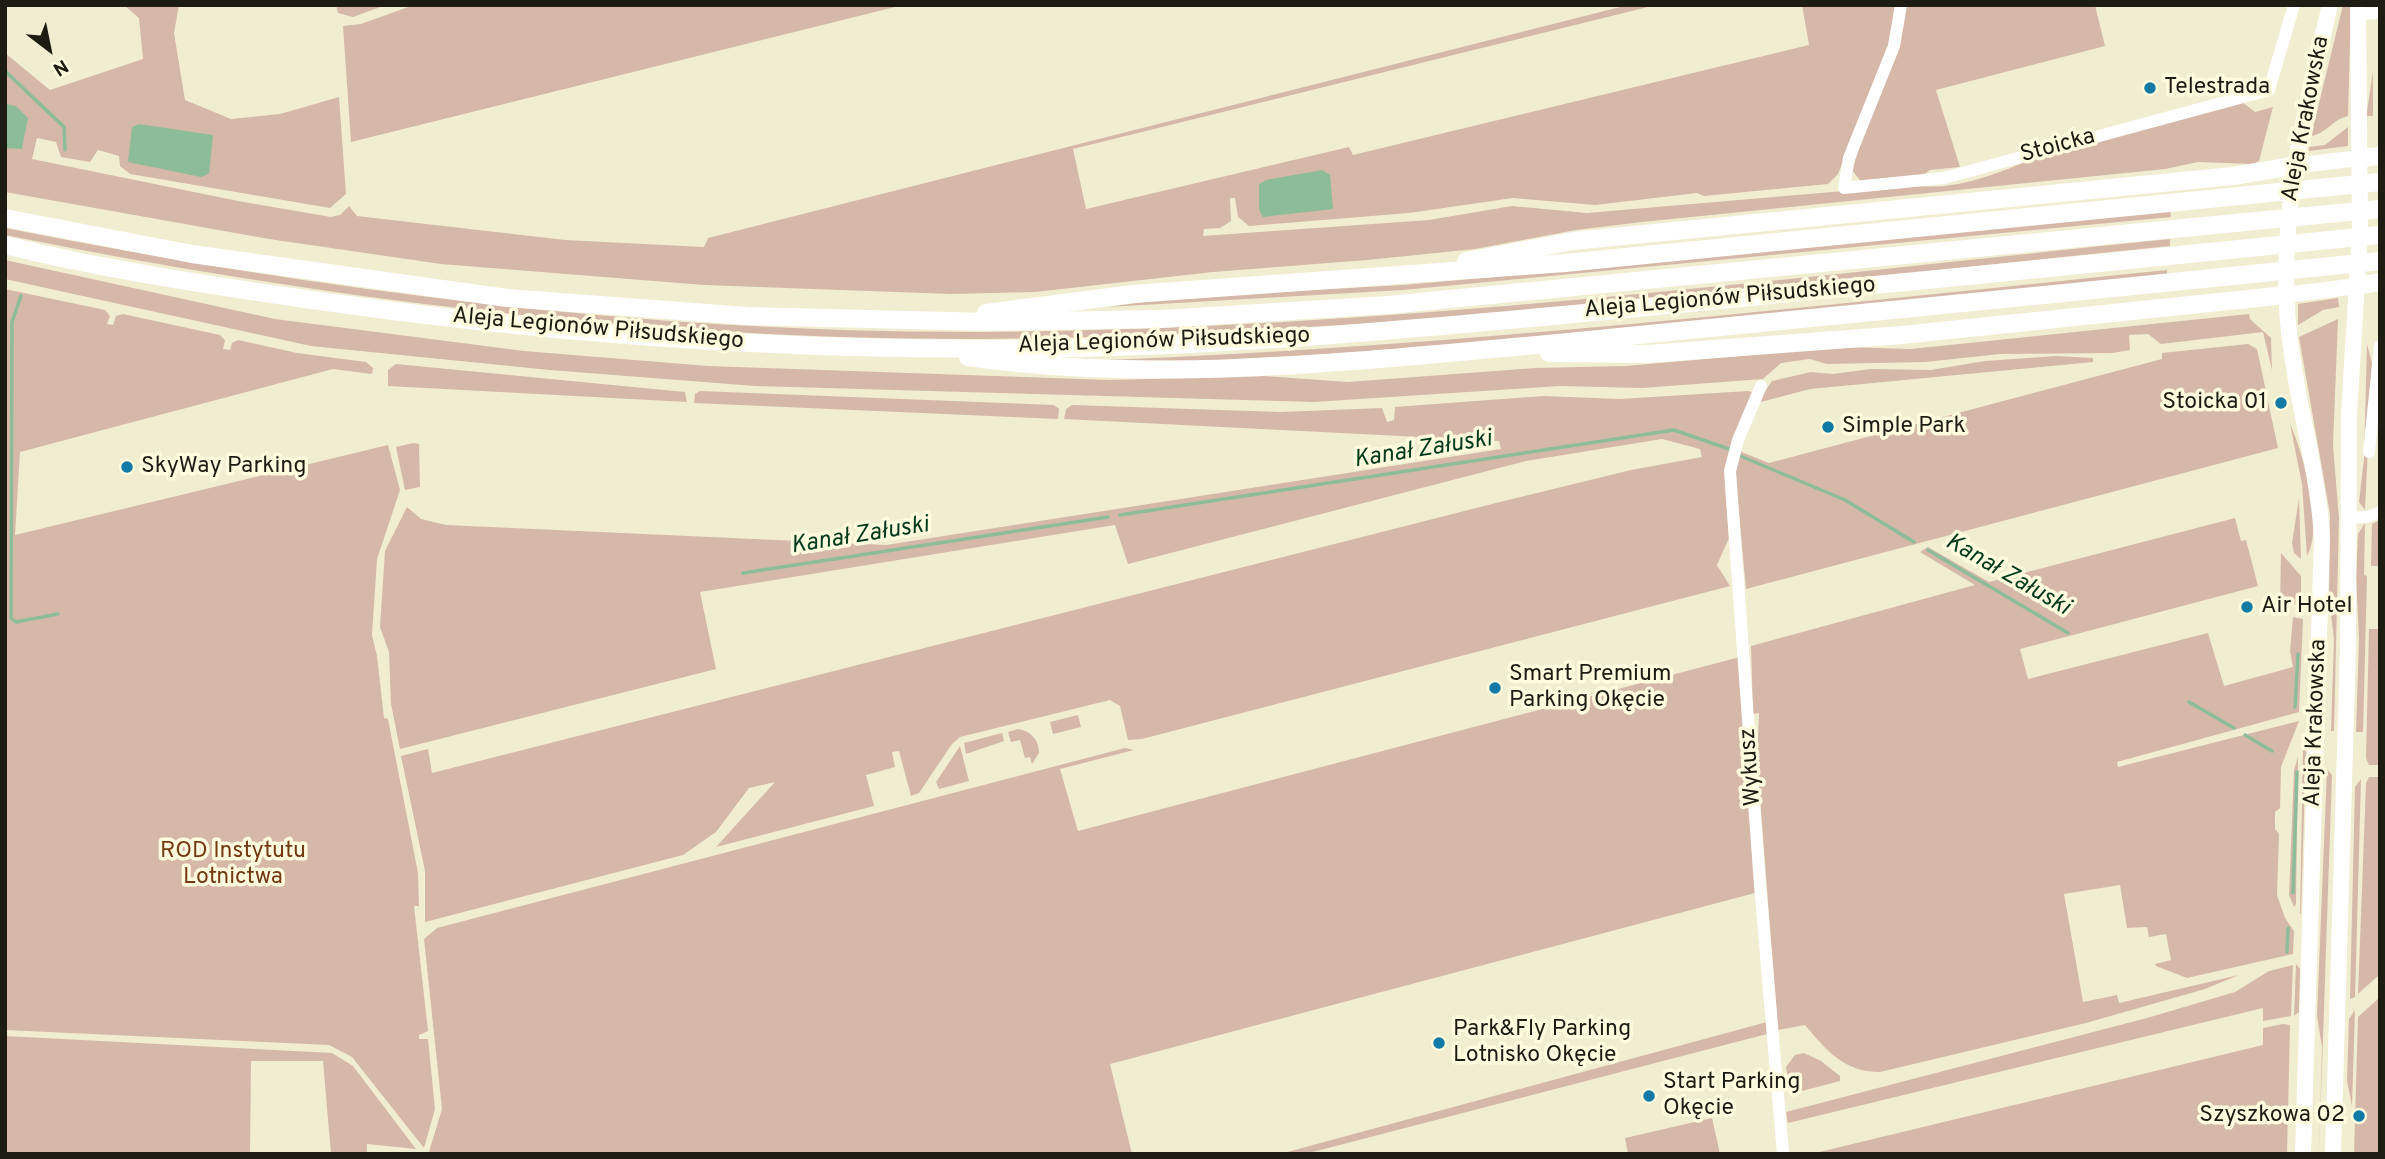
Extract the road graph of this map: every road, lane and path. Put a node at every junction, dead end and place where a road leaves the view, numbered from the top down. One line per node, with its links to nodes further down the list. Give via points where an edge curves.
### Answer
1 (1901, 5): 2 (street, Stoicka, via 1894,47 1849,158 1844,188 1944,178 2269,90)
2 (2294, 5)
3 (2330, 5): 8 (main road, Aleja Krakowska)
4 (2358, 10): 5 (street); 7 (main road, Aleja Krakowska)
5 (2380, 13)
6 (2380, 156): 7 (highway)
7 (2359, 158): 8 (main road); 17 (main road, Aleja Krakowska)
8 (2294, 166): 15 (highway, via 2222,178 1573,241); 18 (main road, Aleja Krakowska, via 2286,230)
9 (2380, 182): 15 (highway)
10 (2380, 209): 19 (highway, Aleja Legionów Piłsudskiego, via 1388,305 1161,319)
11 (5, 218): 19 (highway, Aleja Legionów Piłsudskiego, via 192,254 507,298 747,316)
12 (2380, 234): 21 (highway, Aleja Legionów Piłsudskiego, via 1484,323 1250,341)
13 (5, 245): 21 (highway, Aleja Legionów Piłsudskiego, via 198,283 510,325 701,341)
14 (2380, 261): 22 (highway)
15 (1384, 278): 19 (highway, via 1133,294)
16 (2380, 282): 17 (highway)
17 (2357, 286): 18 (main road); 26 (main road, Aleja Krakowska, via 2349,402)
18 (2286, 295): 22 (highway, via 1902,335 1648,354); 28 (main road, Aleja Krakowska, via 2295,375 2317,480 2322,538)
19 (934, 321)
20 (2380, 346): 24 (street)
21 (906, 348): 22 (highway, via 1017,364 1147,371)
22 (1493, 349)
23 (1760, 386): 27 (street, Wykusz, via 1730,471)
24 (2370, 452)
25 (2380, 512): 26 (street)
26 (2349, 518): 29 (main road, Aleja Krakowska)
27 (1783, 1154)
28 (2303, 1154)
29 (2333, 1154)

